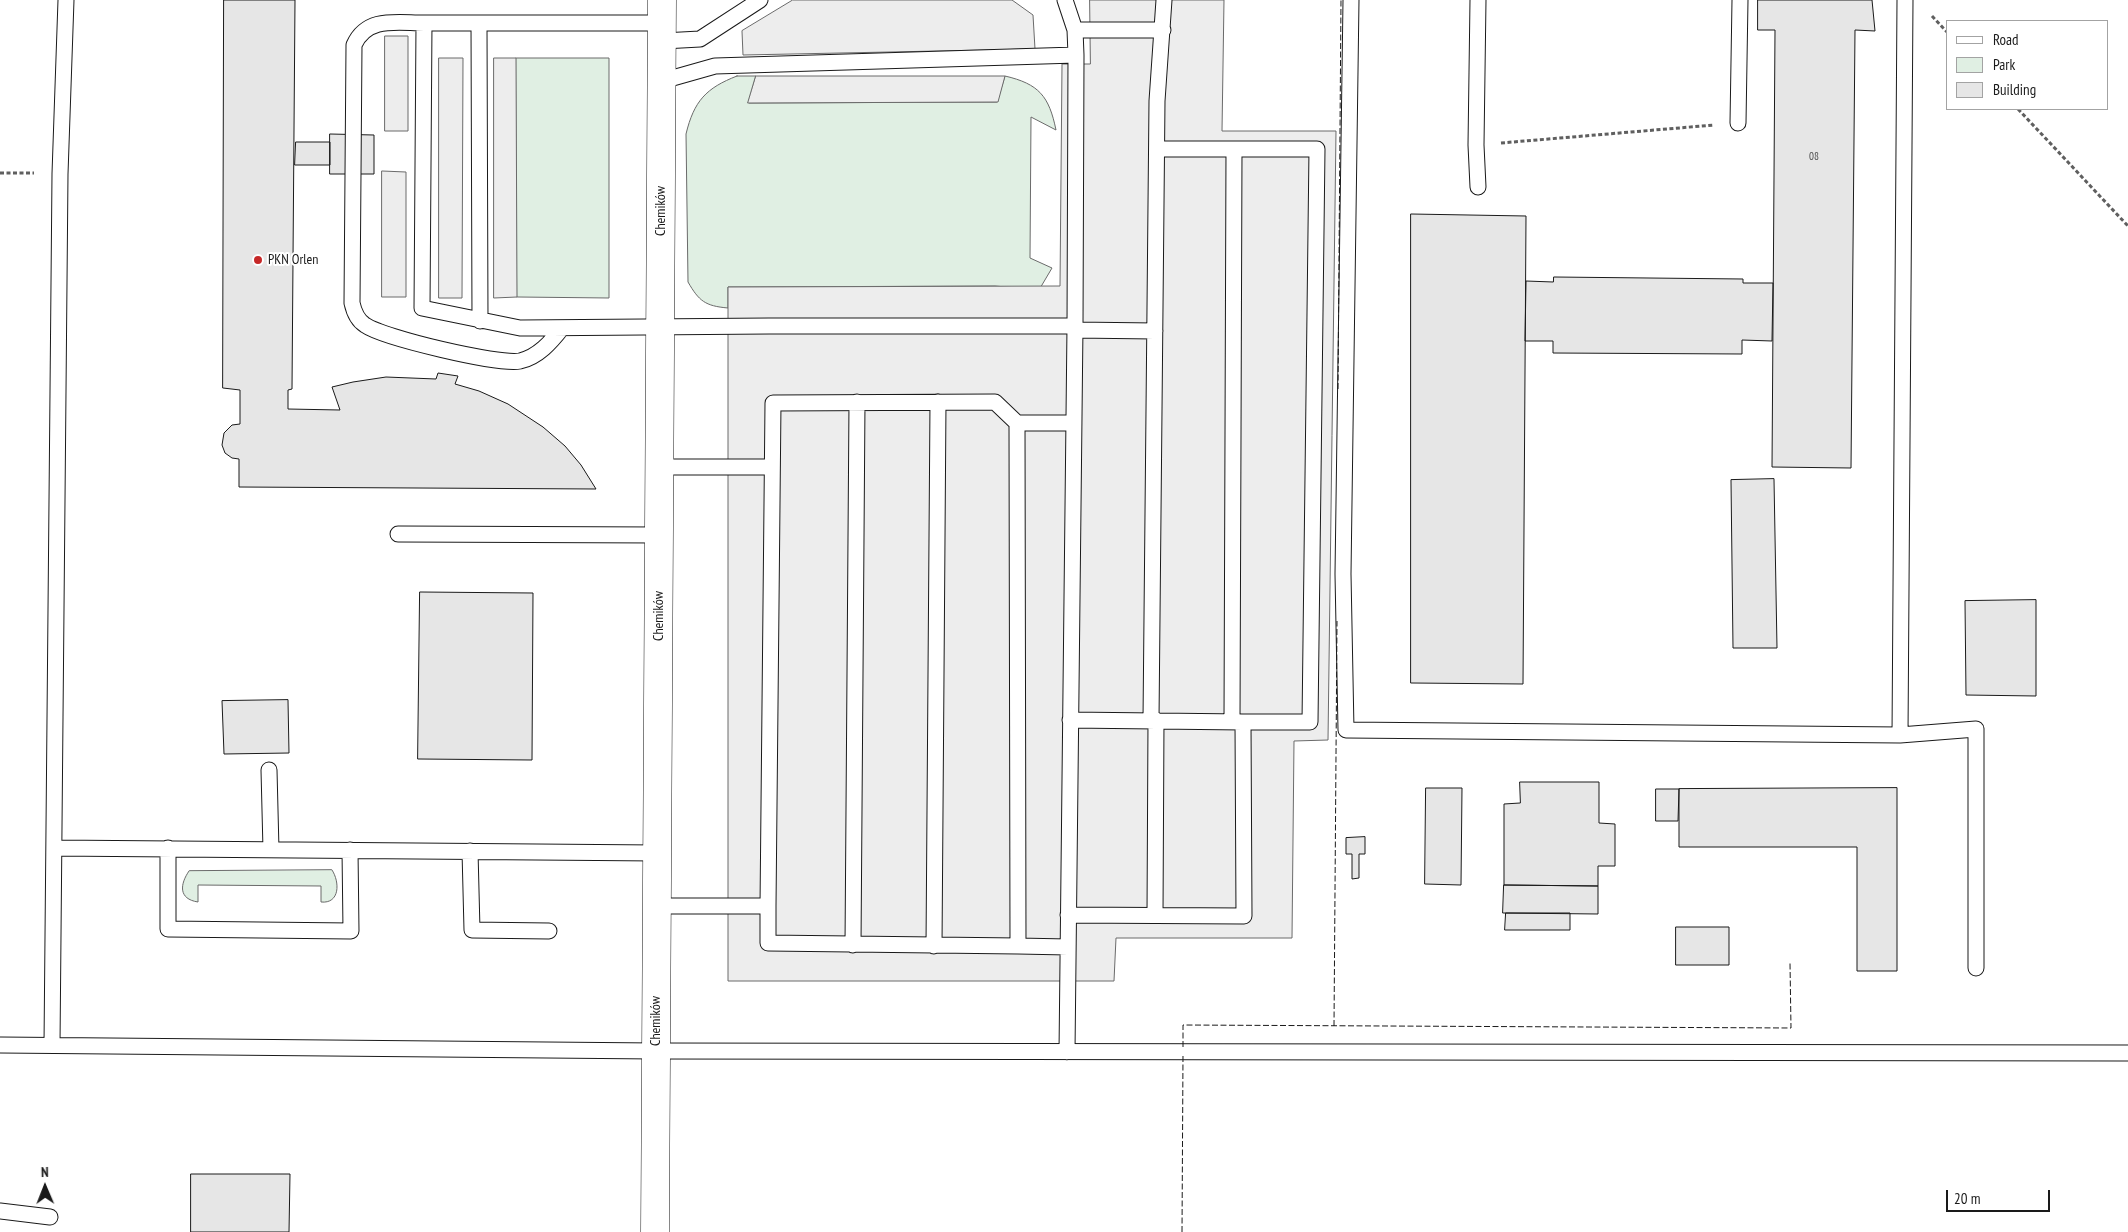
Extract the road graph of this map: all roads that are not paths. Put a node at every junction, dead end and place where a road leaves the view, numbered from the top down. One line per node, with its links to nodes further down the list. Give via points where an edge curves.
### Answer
1 (66, 0): 38 (lane, via 60,174)
2 (760, 0): 9 (lane, via 700,40)
3 (1065, 0): 12 (lane)
4 (1164, 0): 13 (lane)
5 (1351, 0): 36 (lane, via 1343,574 1346,730)
6 (1478, 0): 19 (lane)
7 (1740, 0): 16 (lane)
8 (1905, 0): 36 (lane)
9 (662, 21): 11 (lane); 15 (street, Chemików)
10 (424, 23): 11 (lane); 20 (lane, via 422,308); 22 (lane, via 374,24 365,29 354,45 354,314 362,324 393,338 456,352 520,361 537,354)
11 (479, 24): 20 (lane)
12 (1076, 30): 13 (lane); 14 (lane)
13 (1163, 30): 17 (lane)
14 (1076, 55): 15 (lane, via 715,66); 23 (lane)
15 (662, 80): 21 (street, Chemików)
16 (1738, 123)
17 (1157, 149): 18 (lane); 24 (lane)
18 (1234, 149): 35 (lane); 35 (lane, via 1317,149 1310,722)
19 (1478, 187)
20 (480, 321): 22 (lane, via 520,328)
21 (660, 327): 22 (lane); 23 (lane); 29 (street, Chemików)
22 (562, 328)
23 (1075, 328): 24 (lane); 28 (lane)
24 (1155, 331): 34 (lane)
25 (857, 402): 26 (lane); 30 (lane, via 772,402); 49 (lane)
26 (938, 402): 27 (lane, via 995,402); 50 (lane)
27 (1017, 422): 28 (lane); 51 (lane)
28 (1074, 423): 33 (lane)
29 (659, 467): 30 (lane); 32 (street, Chemików)
30 (772, 467): 45 (lane)
31 (398, 534): 32 (lane)
32 (659, 535): 43 (street, Chemików)
33 (1070, 720): 34 (lane); 46 (lane)
34 (1154, 720): 35 (lane); 47 (lane)
35 (1237, 722): 47 (lane, via 1244,916)
36 (1900, 735): 53 (lane, via 1976,729)
37 (269, 770): 40 (lane)
38 (54, 848): 39 (lane); 55 (lane)
39 (168, 848): 40 (lane); 41 (lane, via 168,929 351,931)
40 (271, 850): 41 (lane)
41 (350, 850): 42 (lane)
42 (470, 851): 43 (lane); 48 (lane, via 472,930)
43 (657, 853): 44 (street, Chemików)
44 (657, 906): 45 (lane); 56 (street, Chemików)
45 (768, 906): 49 (lane, via 768,943)
46 (1068, 915): 47 (lane); 52 (lane)
47 (1155, 916)
48 (549, 931)
49 (853, 945): 50 (lane)
50 (934, 946): 51 (lane)
51 (1018, 946): 52 (lane)
52 (1068, 947): 57 (lane)
53 (1976, 968)
54 (0, 1044): 55 (lane)
55 (52, 1044): 56 (lane)
56 (656, 1051): 57 (lane); 61 (street, Chemików)
57 (1067, 1052): 58 (lane)
58 (2128, 1053)
59 (0, 1211): 60 (lane)
60 (50, 1217)
61 (655, 1232)

